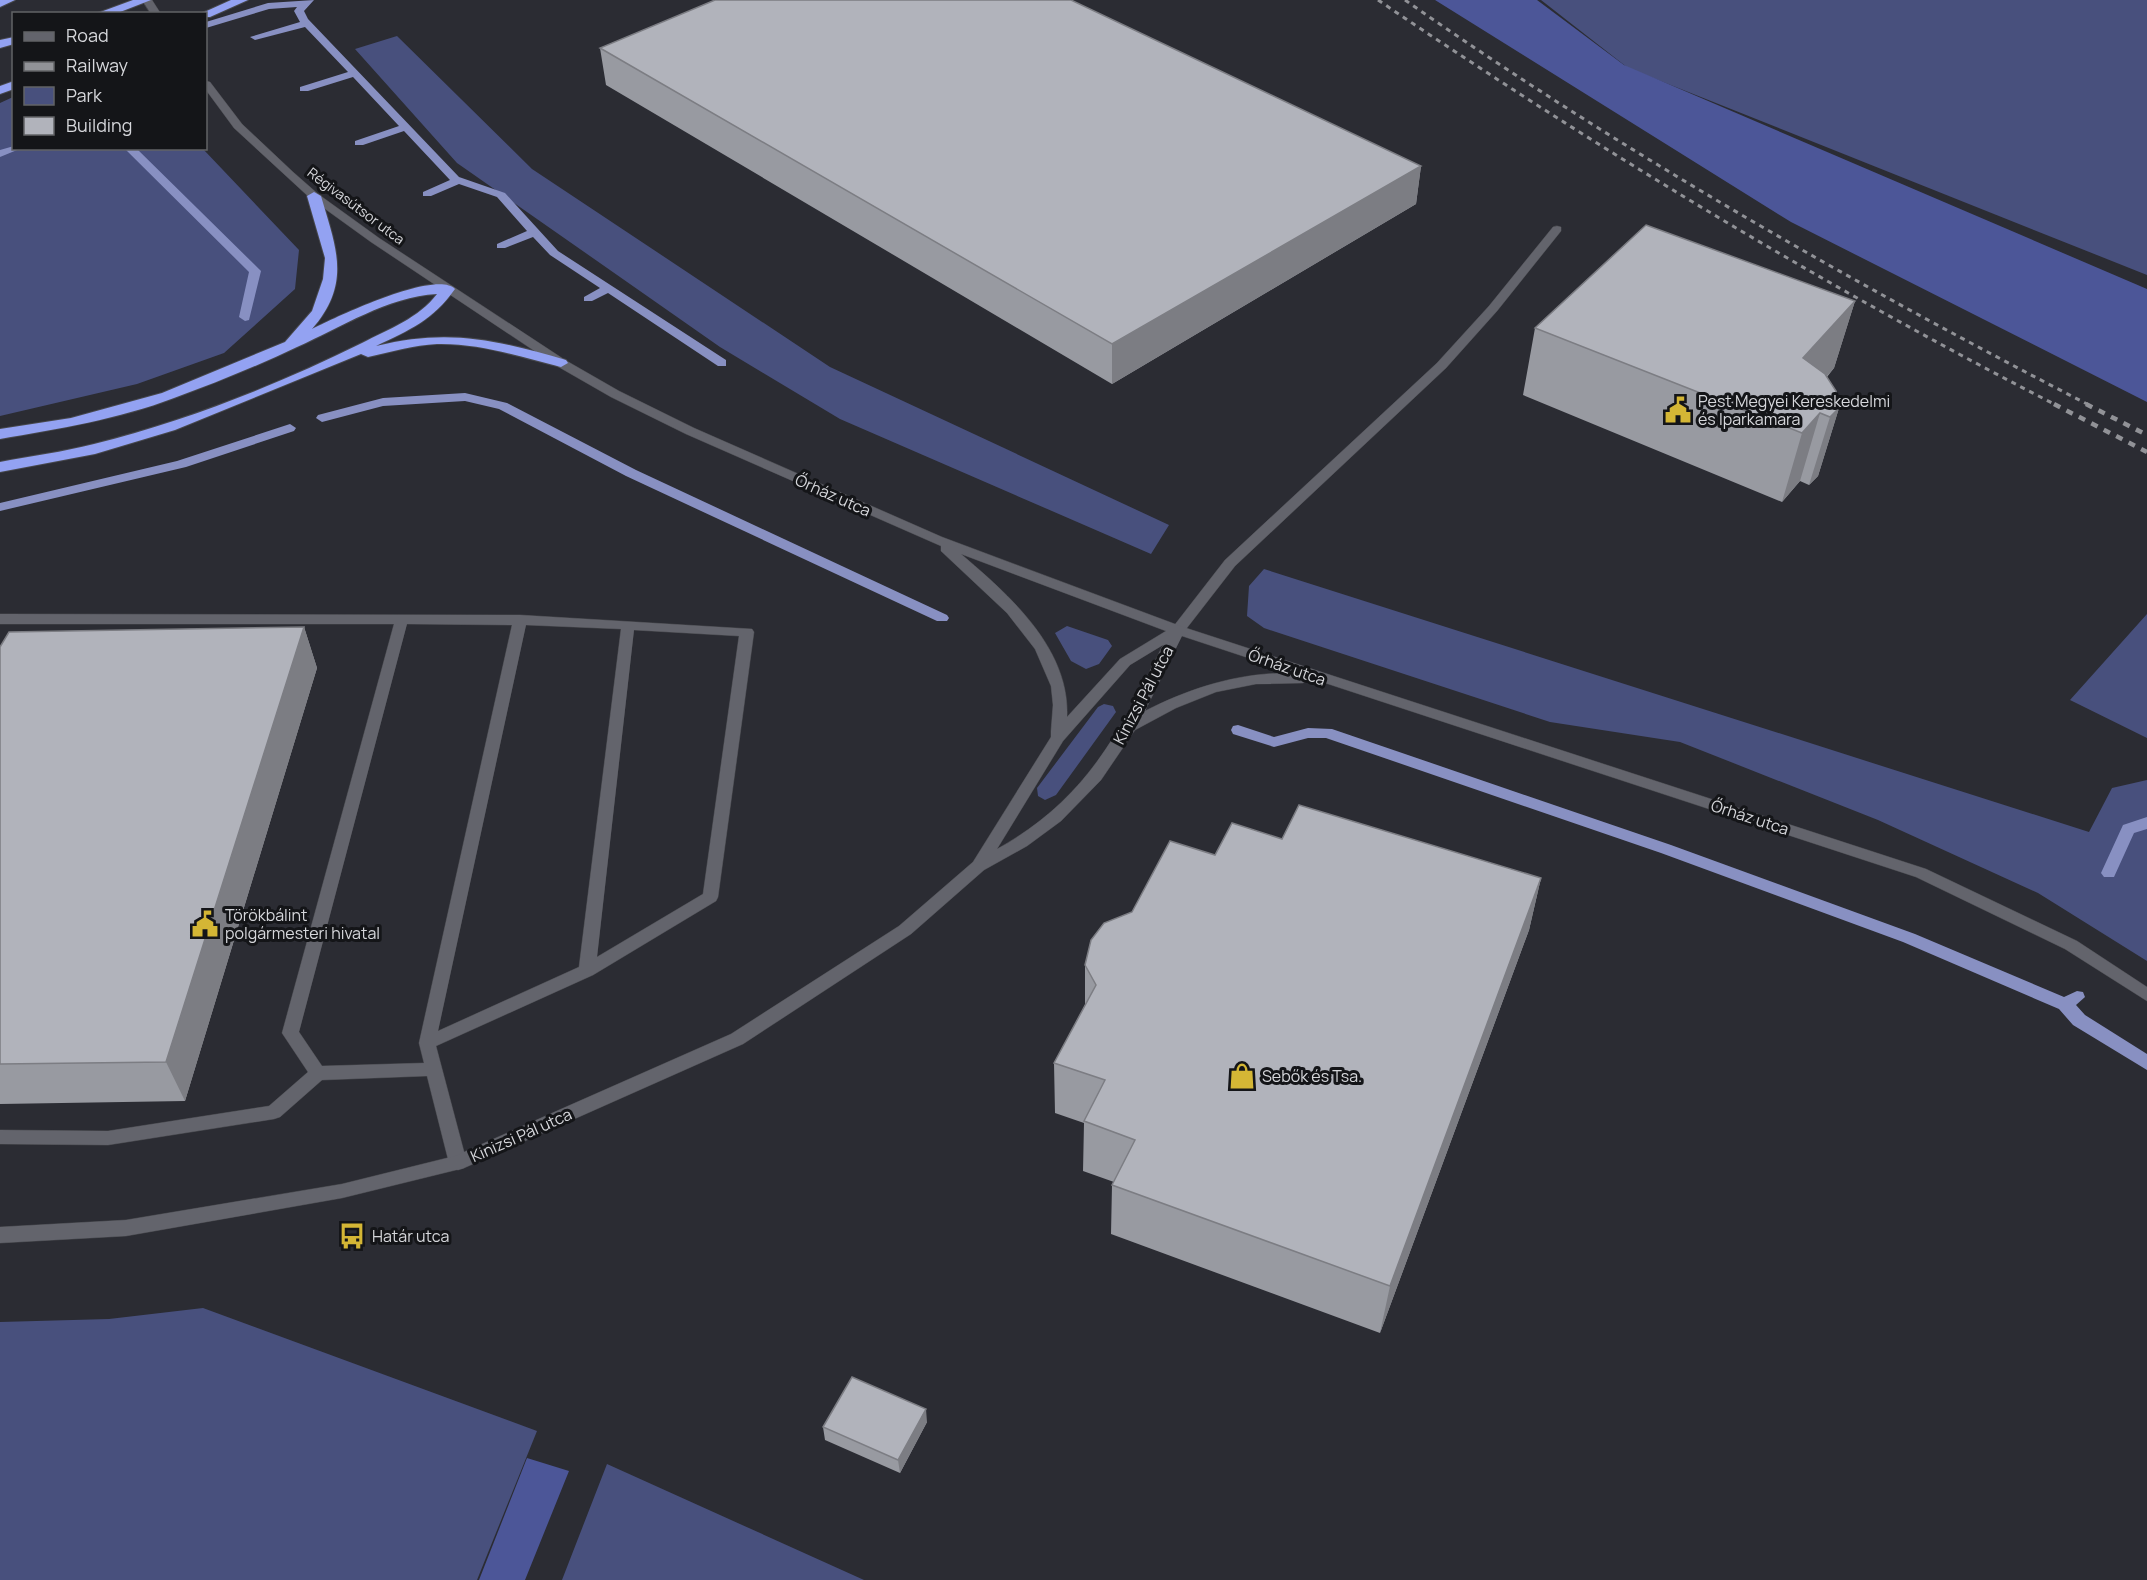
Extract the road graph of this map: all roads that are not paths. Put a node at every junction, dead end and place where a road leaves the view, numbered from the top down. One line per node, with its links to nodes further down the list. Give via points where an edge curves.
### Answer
1 (9, 0): 4 (highway)
2 (146, 0): 5 (highway)
3 (242, 0): 6 (highway)
4 (0, 3)
5 (107, 12)
6 (207, 14)
7 (207, 85): 8 (street, Régivasútsor utca, via 238,126)
8 (314, 196): 10 (street, Régivasútsor utca); 11 (highway, via 332,258 330,279 319,312)
9 (1557, 229): 21 (street, via 1511,289 1446,362 1230,562)
10 (448, 289): 11 (highway, via 428,289 389,301); 12 (highway, via 434,308 416,321); 13 (street, Őrház utca)
11 (290, 345): 14 (highway, via 167,396 72,422)
12 (340, 359): 13 (highway, via 437,340 506,348); 15 (highway, via 170,427 95,449)
13 (561, 363): 16 (street, Őrház utca, via 690,431)
14 (0, 434)
15 (0, 467)
16 (937, 540): 21 (street, Őrház utca); 24 (street, via 1000,598 1033,636 1053,669 1060,708)
17 (0, 619): 18 (street)
18 (402, 619): 19 (street); 30 (street, via 290,1033)
19 (520, 620): 20 (street); 28 (street)
20 (628, 626): 26 (street); 26 (street, via 747,632 710,897)
21 (1178, 630): 22 (street, Őrház utca); 23 (street, Kinizsi Pál utca); 24 (street, Kinizsi Pál utca, via 1125,662)
22 (1324, 680): 23 (street, via 1278,677 1226,683 1181,698); 27 (street, Őrház utca, via 1921,873 2071,945)
23 (1130, 726): 25 (street, Kinizsi Pál utca, via 1096,776 1056,817 1022,842)
24 (1058, 737): 25 (street, Kinizsi Pál utca)
25 (978, 866): 32 (street, Kinizsi Pál utca, via 905,930 737,1039)
26 (587, 970): 28 (street)
27 (2147, 995)
28 (427, 1043): 29 (street)
29 (434, 1069): 30 (street); 32 (street)
30 (318, 1073): 31 (street, via 274,1112 108,1138)
31 (0, 1137)
32 (458, 1163): 33 (street, Kinizsi Pál utca, via 342,1191 126,1228)
33 (0, 1235)

